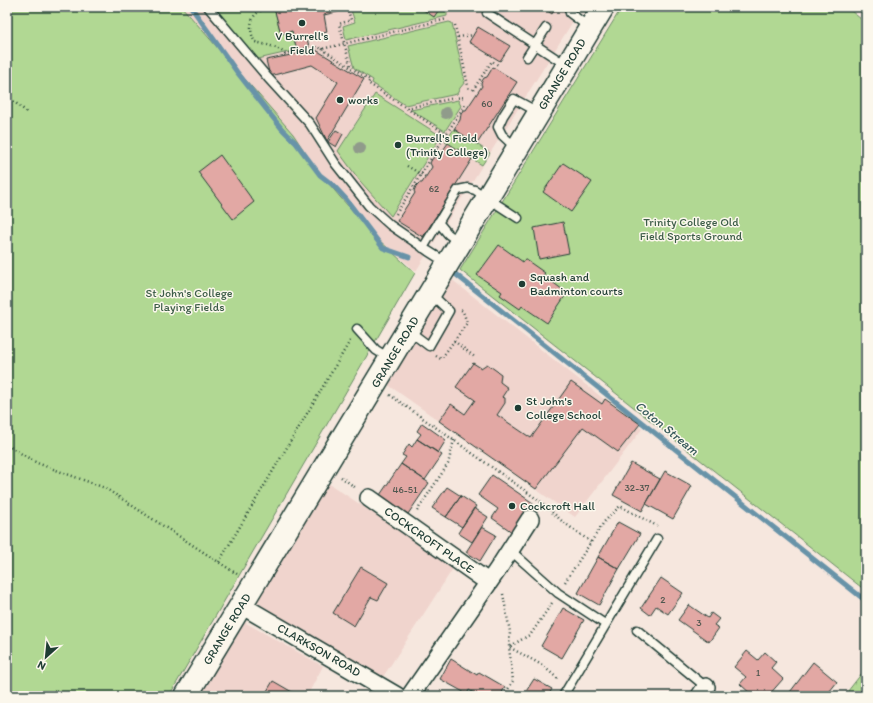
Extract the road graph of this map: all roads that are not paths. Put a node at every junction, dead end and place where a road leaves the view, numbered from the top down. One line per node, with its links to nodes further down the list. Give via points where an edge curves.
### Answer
1 (208, 7): 16 (lane, via 310,124 335,163 369,206 390,225)
2 (569, 7): 6 (lane, via 570,13)
3 (603, 7): 6 (street, GRANGE ROAD)
4 (487, 13): 7 (lane)
5 (546, 28): 7 (lane)
6 (590, 28): 9 (street, GRANGE ROAD)
7 (536, 45): 8 (lane); 9 (lane)
8 (528, 57)
9 (567, 66): 10 (street, GRANGE ROAD)
10 (539, 113): 11 (street, GRANGE ROAD); 11 (lane, via 514,99 503,116 498,127 502,135)
11 (517, 149): 12 (street, GRANGE ROAD)
12 (488, 197): 13 (lane); 14 (lane, via 468,188 458,190); 15 (street, GRANGE ROAD)
13 (518, 218)
14 (438, 222): 15 (lane); 16 (lane)
15 (460, 243): 17 (street, GRANGE ROAD)
16 (423, 248): 17 (lane)
17 (448, 263): 19 (street, GRANGE ROAD)
18 (357, 329): 19 (lane, via 376,350)
19 (390, 358): 25 (street, GRANGE ROAD)
20 (369, 498): 24 (street, COCKCROFT PLACE, via 407,525)
21 (530, 520): 23 (street)
22 (657, 539): 26 (lane)
23 (510, 550): 24 (street); 26 (lane, via 558,593)
24 (493, 576): 31 (street)
25 (241, 605): 29 (street, GRANGE ROAD); 30 (street, CLARKSON ROAD)
26 (606, 624): 32 (lane)
27 (637, 630): 28 (lane)
28 (703, 692)
29 (186, 696)
30 (398, 696)
31 (410, 696)
32 (563, 696)

